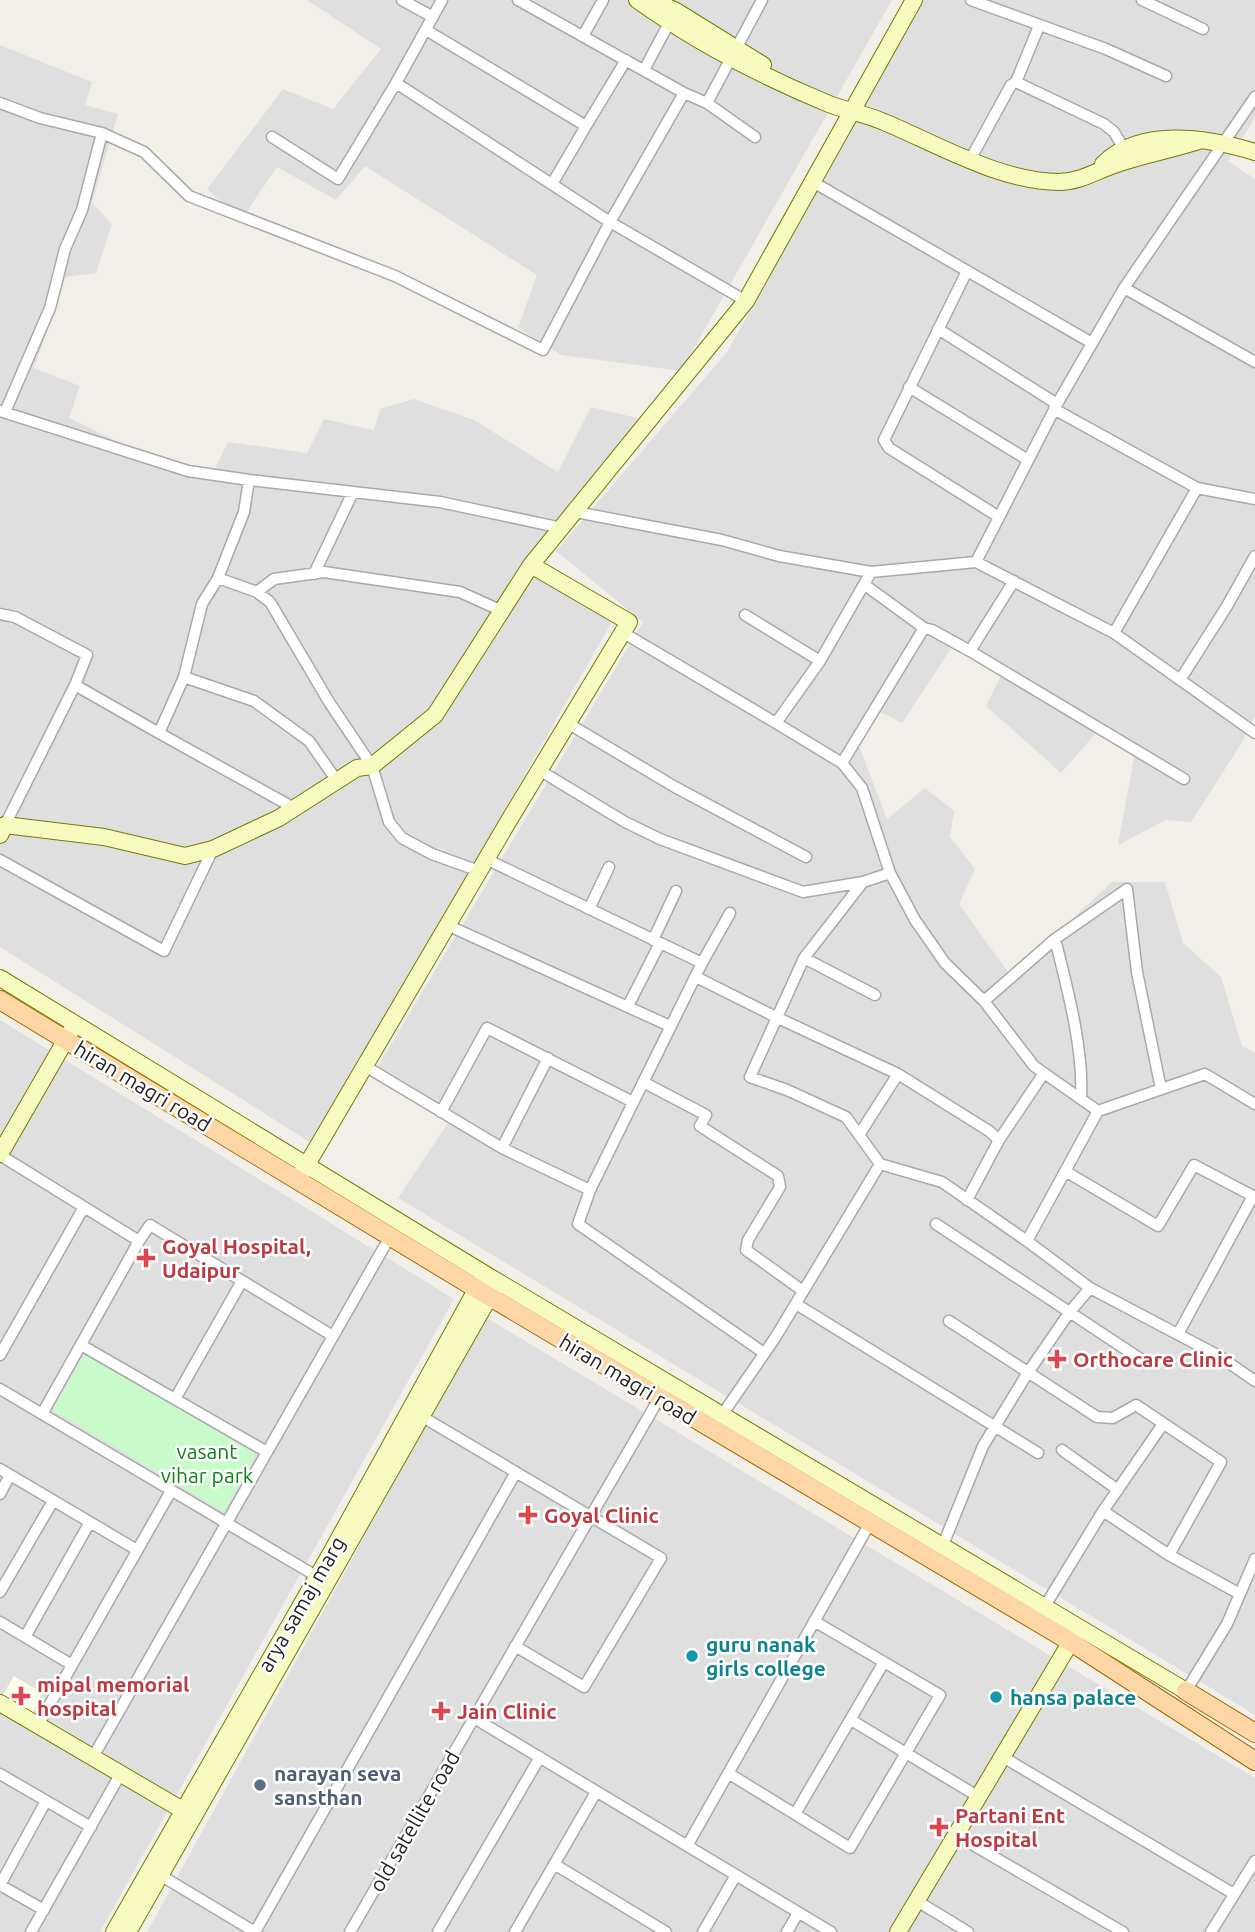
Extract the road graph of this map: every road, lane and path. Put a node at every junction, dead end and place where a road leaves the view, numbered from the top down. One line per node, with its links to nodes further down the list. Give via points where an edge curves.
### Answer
1 (402, 0): 12 (street)
2 (442, 0): 12 (street)
3 (518, 0): 16 (street)
4 (603, 0): 16 (street)
5 (637, 0): 11 (street)
6 (652, 0): 11 (street)
7 (762, 0): 17 (street)
8 (914, 0): 27 (street)
9 (971, 0): 13 (street)
10 (1142, 0): 14 (street)
11 (676, 11): 17 (street); 19 (street)
12 (433, 17): 15 (street)
13 (1039, 26): 20 (street); 21 (street)
14 (1203, 29)
15 (426, 30): 22 (street); 28 (street)
16 (583, 36): 18 (street)
17 (734, 53): 26 (street); 27 (street, via 800,90)
18 (626, 60): 19 (street); 28 (street)
19 (644, 70): 23 (street)
20 (1166, 76)
21 (1016, 82): 34 (street, via 1104,124); 36 (street)
22 (396, 83): 30 (street, via 338,179); 39 (street)
23 (684, 93): 26 (street); 40 (street)
24 (1255, 97): 33 (street)
25 (0, 103): 29 (street)
26 (706, 103): 31 (street)
27 (853, 111): 36 (street); 38 (street)
28 (586, 126): 39 (street)
29 (102, 133): 40 (street, via 144,152 189,196 395,276 543,349); 49 (street, via 50,308)
30 (272, 137)
31 (755, 137)
32 (1202, 140): 33 (street); 34 (street, via 1165,139); 37 (street)
33 (1222, 143): 35 (street); 42 (street)
34 (1124, 149): 37 (street)
35 (1255, 152)
36 (970, 160): 37 (street, via 1055,182 1080,179)
37 (1096, 171)
38 (813, 183): 41 (street); 43 (street)
39 (552, 184): 40 (street)
40 (610, 222): 43 (street)
41 (967, 271): 44 (street); 45 (street)
42 (1124, 288): 45 (street); 46 (street)
43 (746, 301): 55 (street)
44 (938, 329): 47 (street); 48 (street)
45 (1092, 343): 48 (street)
46 (1255, 362)
47 (909, 387): 50 (street); 56 (street, via 886,432 888,448)
48 (1056, 407): 50 (street); 52 (street)
49 (3, 411): 51 (street, via 188,471)
50 (1028, 460): 56 (street)
51 (249, 480): 53 (street); 63 (street, via 244,512)
52 (1196, 488): 54 (street); 72 (street)
53 (353, 492): 57 (street, via 440,502); 62 (street)
54 (1255, 499)
55 (576, 512): 57 (street); 61 (street)
56 (999, 517): 59 (street)
57 (562, 528): 60 (street)
58 (1255, 556): 76 (street)
59 (976, 562): 61 (street); 64 (street)
60 (531, 565): 67 (street); 71 (street, via 629,622)
61 (871, 572): 65 (street)
62 (314, 574): 66 (street, via 274,579); 67 (street, via 460,592)
63 (218, 578): 66 (street); 75 (street, via 202,604)
64 (1014, 581): 72 (street); 73 (street)
65 (865, 585): 70 (street); 74 (street)
66 (257, 592): 83 (street, via 270,602)
67 (502, 611): 83 (street, via 435,715)
68 (0, 614): 77 (street, via 15,617 88,655)
69 (745, 615): 74 (street)
70 (923, 628): 73 (street); 82 (street)
71 (622, 632): 78 (street); 79 (street)
72 (1114, 633): 76 (street)
73 (970, 651): 85 (street)
74 (820, 661): 78 (street)
75 (184, 677): 80 (street); 86 (street, via 254,701 309,741)
76 (1180, 680): 81 (street)
77 (75, 685): 80 (street); 88 (street)
78 (776, 723): 82 (street)
79 (569, 724): 84 (street); 90 (street)
80 (159, 733): 87 (street)
81 (1255, 733)
82 (842, 763): 94 (street, via 862,788)
83 (372, 766): 86 (street, via 357,768); 92 (street, via 389,822 402,838 432,854)
84 (540, 770): 92 (street); 95 (street, via 660,839 803,892)
85 (1184, 779)
86 (337, 781): 87 (street)
87 (295, 808): 89 (street)
88 (3, 830): 89 (street, via 104,837 185,856)
89 (213, 849): 91 (street, via 164,951)
90 (806, 857)
91 (0, 860)
92 (482, 865): 97 (street); 99 (street)
93 (609, 867): 97 (street)
94 (890, 873): 95 (street); 108 (street, via 945,963)
95 (863, 881): 102 (street)
96 (676, 891): 101 (street)
97 (589, 909): 101 (street)
98 (730, 913): 103 (street)
99 (447, 925): 109 (street); 114 (street)
100 (1055, 939): 108 (street); 118 (street, via 1127,889 1137,972); 119 (street, via 1067,984 1082,1077)
101 (657, 941): 103 (street); 109 (street)
102 (804, 958): 106 (street); 110 (street)
103 (702, 963): 104 (street)
104 (696, 977): 110 (street); 111 (street)
105 (0, 978): 112 (street)
106 (875, 995)
107 (0, 1000): 112 (main road, hiran magri road)
108 (984, 1001): 115 (street)
109 (628, 1006): 111 (street)
110 (778, 1018): 116 (street); 124 (street, via 750,1077 846,1117)
111 (670, 1027): 117 (street)
112 (70, 1032): 127 (street); 130 (main road, hiran magri road)
113 (548, 1058): 120 (street); 123 (street, via 487,1028); 126 (street)
114 (365, 1066): 123 (street); 130 (street)
115 (1044, 1073): 119 (street); 125 (street)
116 (898, 1074): 124 (street); 125 (street)
117 (643, 1082): 120 (street); 142 (street, via 706,1115 700,1126 778,1175 780,1187 746,1250)
118 (1161, 1089): 121 (street, via 1205,1074); 122 (street)
119 (1081, 1099): 122 (street)
120 (633, 1102): 131 (street)
121 (1255, 1104)
122 (1098, 1111): 129 (street)
123 (441, 1112): 126 (street)
124 (859, 1135): 128 (street)
125 (999, 1140): 133 (street)
126 (502, 1148): 131 (street)
127 (0, 1155): 134 (street)
128 (880, 1164): 133 (street, via 942,1182); 142 (street)
129 (1065, 1171): 132 (street, via 1158,1226 1194,1165); 138 (street)
130 (302, 1173): 136 (main road, hiran magri road)
131 (590, 1190): 149 (street, via 578,1224)
132 (1254, 1197): 146 (street)
133 (967, 1200): 138 (street)
134 (84, 1207): 137 (street); 150 (street)
135 (936, 1224): 144 (street)
136 (394, 1229): 140 (main road, hiran magri road); 147 (street)
137 (139, 1241): 139 (street, via 150,1225); 148 (street)
138 (1027, 1241): 141 (street)
139 (242, 1281): 147 (street); 156 (street)
140 (487, 1285): 155 (main road, hiran magri road); 159 (street); 180 (street, arya samaj marg)
141 (1090, 1288): 144 (street); 146 (street)
142 (803, 1292): 143 (street)
143 (796, 1304): 149 (street); 161 (street)
144 (1069, 1313): 151 (street); 152 (street)
145 (949, 1321): 152 (street)
146 (1178, 1334): 153 (street)
147 (333, 1336): 163 (street)
148 (81, 1345): 156 (street); 157 (street)
149 (764, 1353): 158 (street)
150 (0, 1355)
151 (1144, 1362)
152 (1027, 1374): 160 (street, via 1097,1417 1112,1418 1136,1405); 161 (street)
153 (1255, 1381)
154 (0, 1389): 157 (street)
155 (664, 1390): 158 (street); 172 (street, old satellite road); 175 (main road, hiran magri road)
156 (174, 1399): 163 (street)
157 (42, 1414): 168 (street)
158 (722, 1415): 176 (street)
159 (421, 1416): 166 (street); 180 (street)
160 (1163, 1424): 167 (street); 178 (street, via 1221,1462)
161 (995, 1426): 164 (street); 176 (street)
162 (1062, 1450): 167 (street)
163 (267, 1452): 174 (street)
164 (1038, 1453)
165 (5, 1472): 169 (street); 170 (street)
166 (516, 1472): 172 (street); 226 (street)
167 (1118, 1490): 171 (street)
168 (171, 1491): 174 (street); 177 (street)
169 (0, 1493)
170 (53, 1500): 173 (street); 181 (street)
171 (1103, 1511): 178 (street); 183 (street)
172 (590, 1516): 188 (street, old satellite road); 188 (street, via 661,1558 584,1687)
173 (90, 1522): 177 (street); 187 (street)
174 (226, 1523): 180 (street); 198 (street)
175 (870, 1523): 184 (street); 186 (main road, hiran magri road)
176 (943, 1545): 183 (street)
177 (137, 1550): 190 (street)
178 (1169, 1555): 182 (street)
179 (1255, 1559): 182 (street)
180 (322, 1580): 208 (street, arya samaj marg)
181 (0, 1592)
182 (1240, 1594): 191 (street)
183 (1045, 1606): 186 (street)
184 (814, 1621): 189 (street); 203 (street)
185 (0, 1622): 187 (street)
186 (1075, 1634): 191 (street); 200 (street); 201 (main road, hiran magri road)
187 (25, 1637): 190 (street)
188 (515, 1646): 193 (street, old satellite road)
189 (884, 1662): 194 (street); 197 (street, via 940,1695)
190 (72, 1665): 195 (street)
191 (1186, 1691): 196 (main road)
192 (0, 1703): 195 (street)
193 (474, 1718): 199 (street); 227 (street, old satellite road)
194 (851, 1720): 197 (street); 209 (street)
195 (38, 1725): 198 (street)
196 (1255, 1733)
197 (905, 1754): 206 (street); 209 (street, via 850,1848)
198 (93, 1757): 202 (street)
199 (540, 1757): 205 (street); 228 (street)
200 (1003, 1757): 206 (street); 218 (street)
201 (1255, 1760)
202 (121, 1773): 208 (street); 210 (street)
203 (728, 1773): 209 (street); 212 (street)
204 (0, 1774): 207 (street)
205 (596, 1791): 212 (street); 214 (street)
206 (979, 1797): 211 (street)
207 (46, 1801): 210 (street); 217 (street)
208 (188, 1813): 215 (street); 224 (street, arya samaj marg)
209 (795, 1814)
210 (91, 1827): 220 (street)
211 (956, 1836): 219 (street); 235 (street)
212 (687, 1846): 216 (street)
213 (1255, 1861): 218 (street)
214 (554, 1864): 222 (street); 229 (street)
215 (160, 1875): 225 (street); 226 (street)
216 (736, 1875): 221 (street); 230 (street)
217 (0, 1885): 220 (street)
218 (1234, 1894): 236 (street)
219 (917, 1901): 233 (street); 234 (street)
220 (44, 1910): 223 (street)
221 (798, 1913): 231 (street); 232 (street)
222 (518, 1931)
223 (31, 1932)
224 (114, 1932)
225 (128, 1932)
226 (255, 1932)
227 (350, 1932)
228 (438, 1932)
229 (666, 1932)
230 (703, 1932)
231 (787, 1932)
232 (831, 1932)
233 (898, 1932)
234 (968, 1932)
235 (1123, 1932)
236 (1211, 1932)

